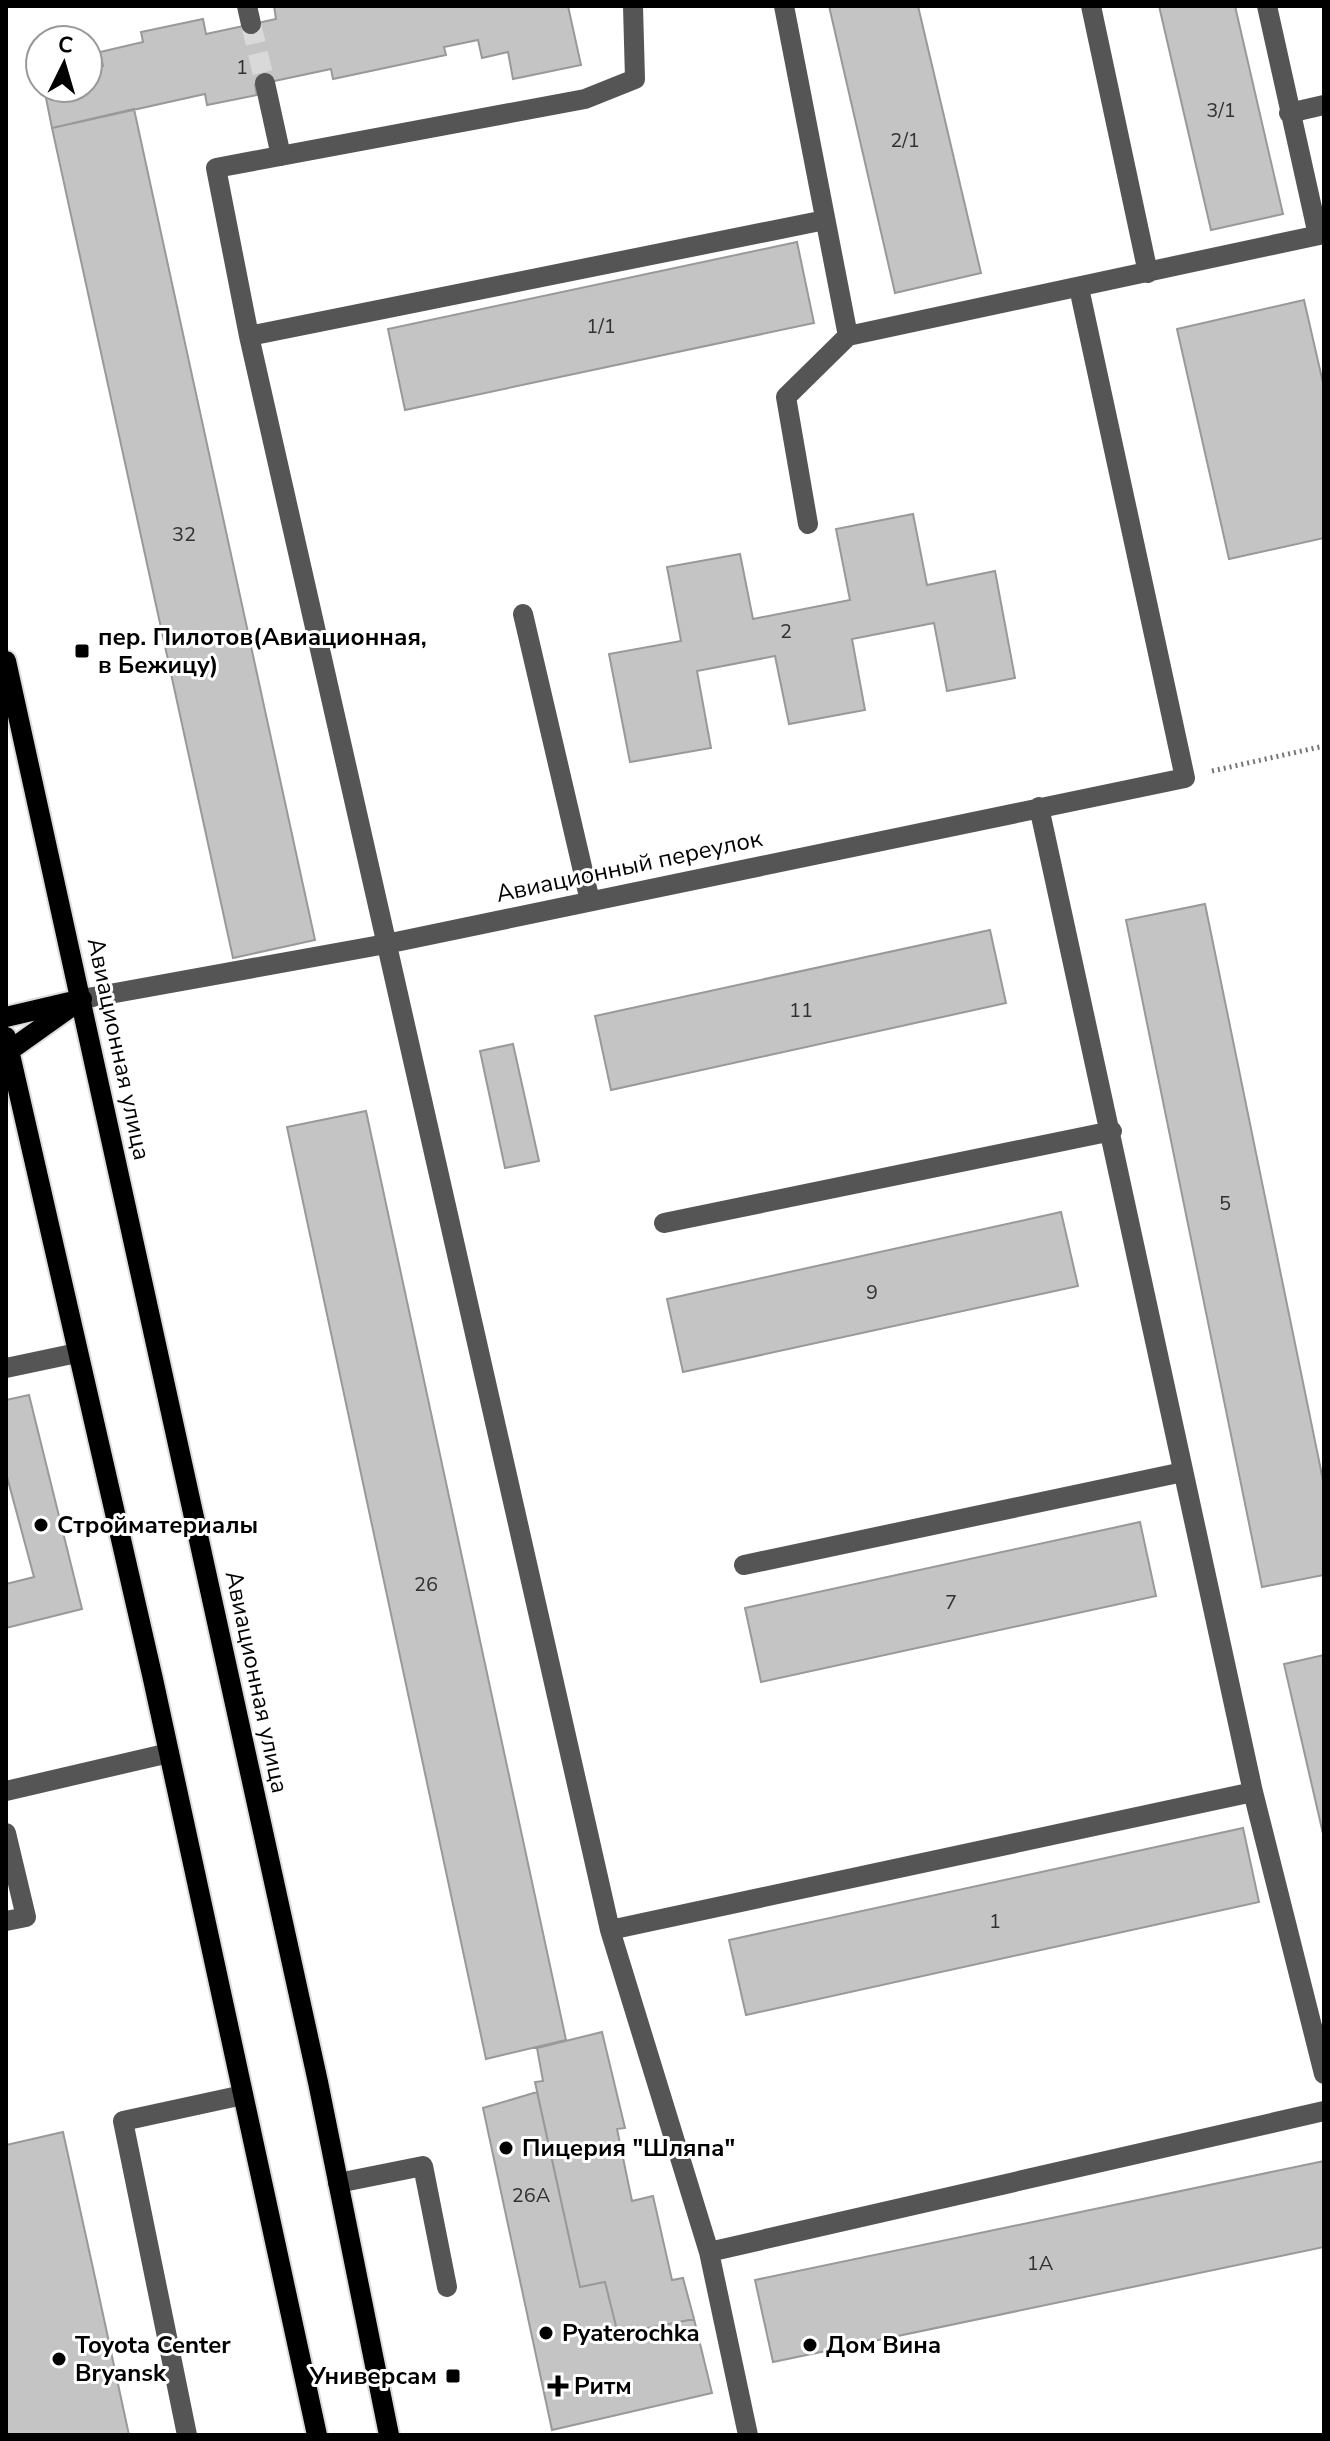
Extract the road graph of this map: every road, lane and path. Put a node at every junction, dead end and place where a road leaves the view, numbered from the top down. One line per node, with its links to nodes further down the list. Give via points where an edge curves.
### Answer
1 (633, 6): 8 (street, via 635,79 585,99)
2 (784, 6): 9 (street)
3 (1091, 6): 11 (street)
4 (1267, 6): 7 (street)
5 (265, 83): 8 (street)
6 (1324, 105): 7 (street)
7 (1289, 113): 10 (street)
8 (281, 156): 13 (street, via 216,168)
9 (825, 220): 13 (street); 14 (street)
10 (1321, 234): 11 (street)
11 (1148, 273): 12 (street)
12 (1079, 288): 14 (street); 19 (street)
13 (249, 336): 22 (street)
14 (848, 336): 15 (street, via 786,397)
15 (808, 524)
16 (523, 614): 21 (street)
17 (6, 661): 23 (main road, Авиационная улица)
18 (1324, 746): 19 (path)
19 (1185, 778): 20 (street, Авиационный переулок)
20 (1039, 807): 21 (street, Авиационный переулок); 26 (street)
21 (590, 901): 22 (street, Авиационный переулок)
22 (386, 944): 23 (street, Авиационный переулок); 37 (street)
23 (82, 999): 24 (main road); 25 (main road); 41 (main road, Авиационная улица)
24 (6, 1017)
25 (7, 1048): 28 (main road)
26 (1112, 1131): 27 (street); 30 (street)
27 (664, 1223)
28 (77, 1353): 29 (street); 32 (main road)
29 (6, 1368)
30 (1183, 1472): 31 (street); 34 (street)
31 (744, 1565)
32 (169, 1753): 33 (street); 39 (main road)
33 (6, 1791)
34 (1253, 1792): 37 (street); 38 (street)
35 (6, 1833): 36 (street, via 26,1917)
36 (6, 1921)
37 (610, 1930): 42 (street)
38 (1324, 2074)
39 (243, 2095): 44 (street, via 123,2121); 45 (main road)
40 (1324, 2111): 42 (street)
41 (338, 2183): 43 (street, via 423,2166); 46 (main road, Авиационная улица)
42 (709, 2252): 47 (street)
43 (447, 2287)
44 (187, 2435)
45 (317, 2435)
46 (389, 2435)
47 (748, 2435)

